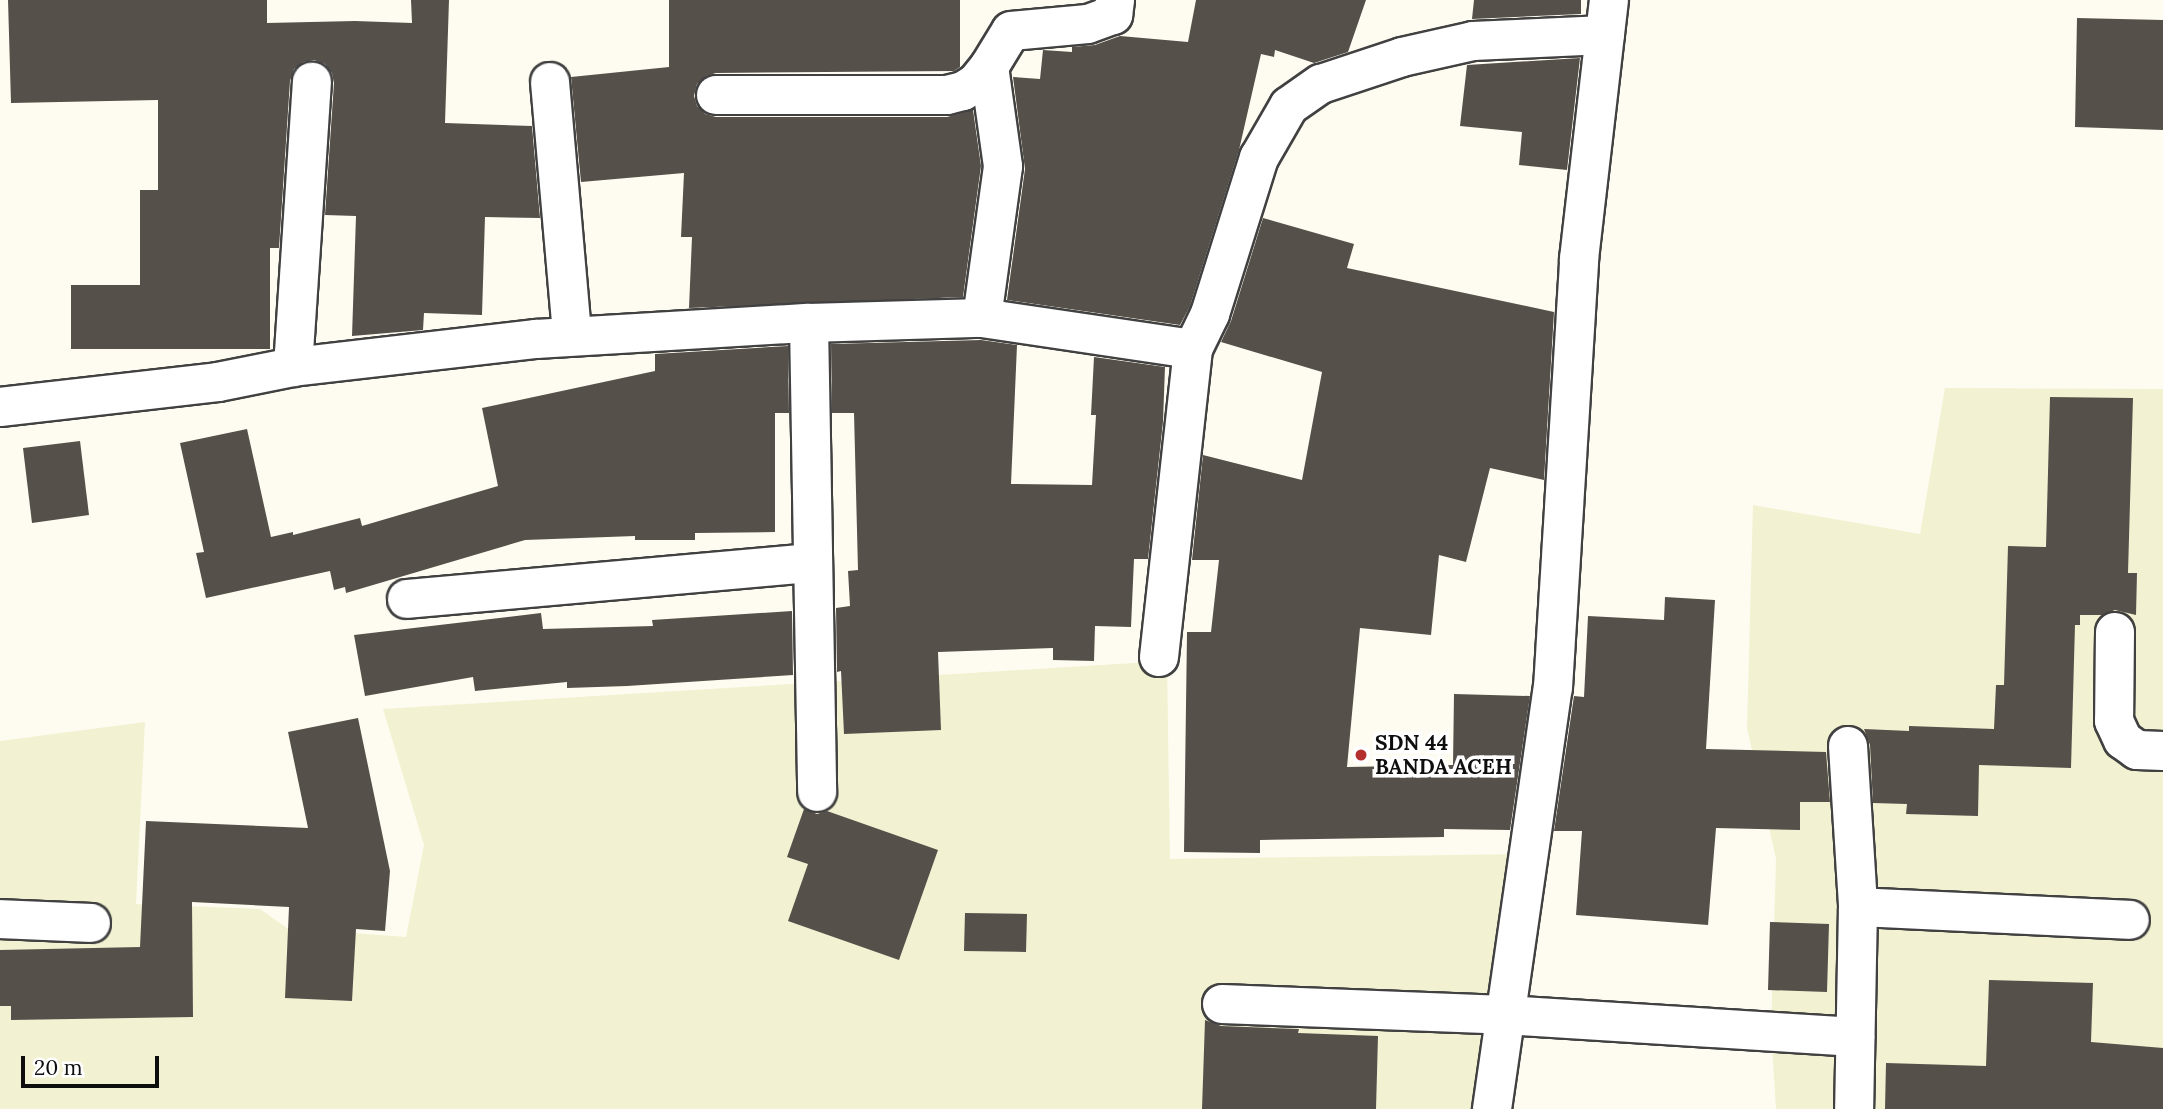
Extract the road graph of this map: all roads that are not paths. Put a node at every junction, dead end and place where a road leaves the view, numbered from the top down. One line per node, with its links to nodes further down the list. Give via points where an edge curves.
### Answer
1 (1115, 0): 3 (street, via 1113,15 1088,24 1011,32)
2 (1607, 18): 10 (street, via 1402,57 1321,84 1289,106 1259,158 1210,314); 25 (street, via 1579,259 1553,688)
3 (989, 67): 6 (street, via 976,83 947,94); 7 (street, via 1003,166)
4 (312, 82): 11 (street)
5 (550, 82): 9 (street)
6 (716, 95)
7 (982, 318): 8 (street); 10 (street)
8 (809, 323): 9 (street); 13 (street)
9 (572, 336): 11 (street)
10 (1193, 349): 16 (street)
11 (293, 367): 12 (street, via 218,382)
12 (0, 407)
13 (812, 563): 14 (street); 19 (street)
14 (407, 599)
15 (2115, 632): 18 (street, via 2115,721 2123,740 2137,750)
16 (1158, 657)
17 (1848, 746): 20 (street)
18 (2163, 751)
19 (817, 792)
20 (1858, 907): 22 (street); 26 (street)
21 (0, 919): 23 (street)
22 (2130, 920)
23 (91, 923)
24 (1222, 1004): 25 (street)
25 (1505, 1015): 26 (street); 27 (street)
26 (1855, 1037): 28 (street)
27 (1492, 1109)
28 (1854, 1109)

